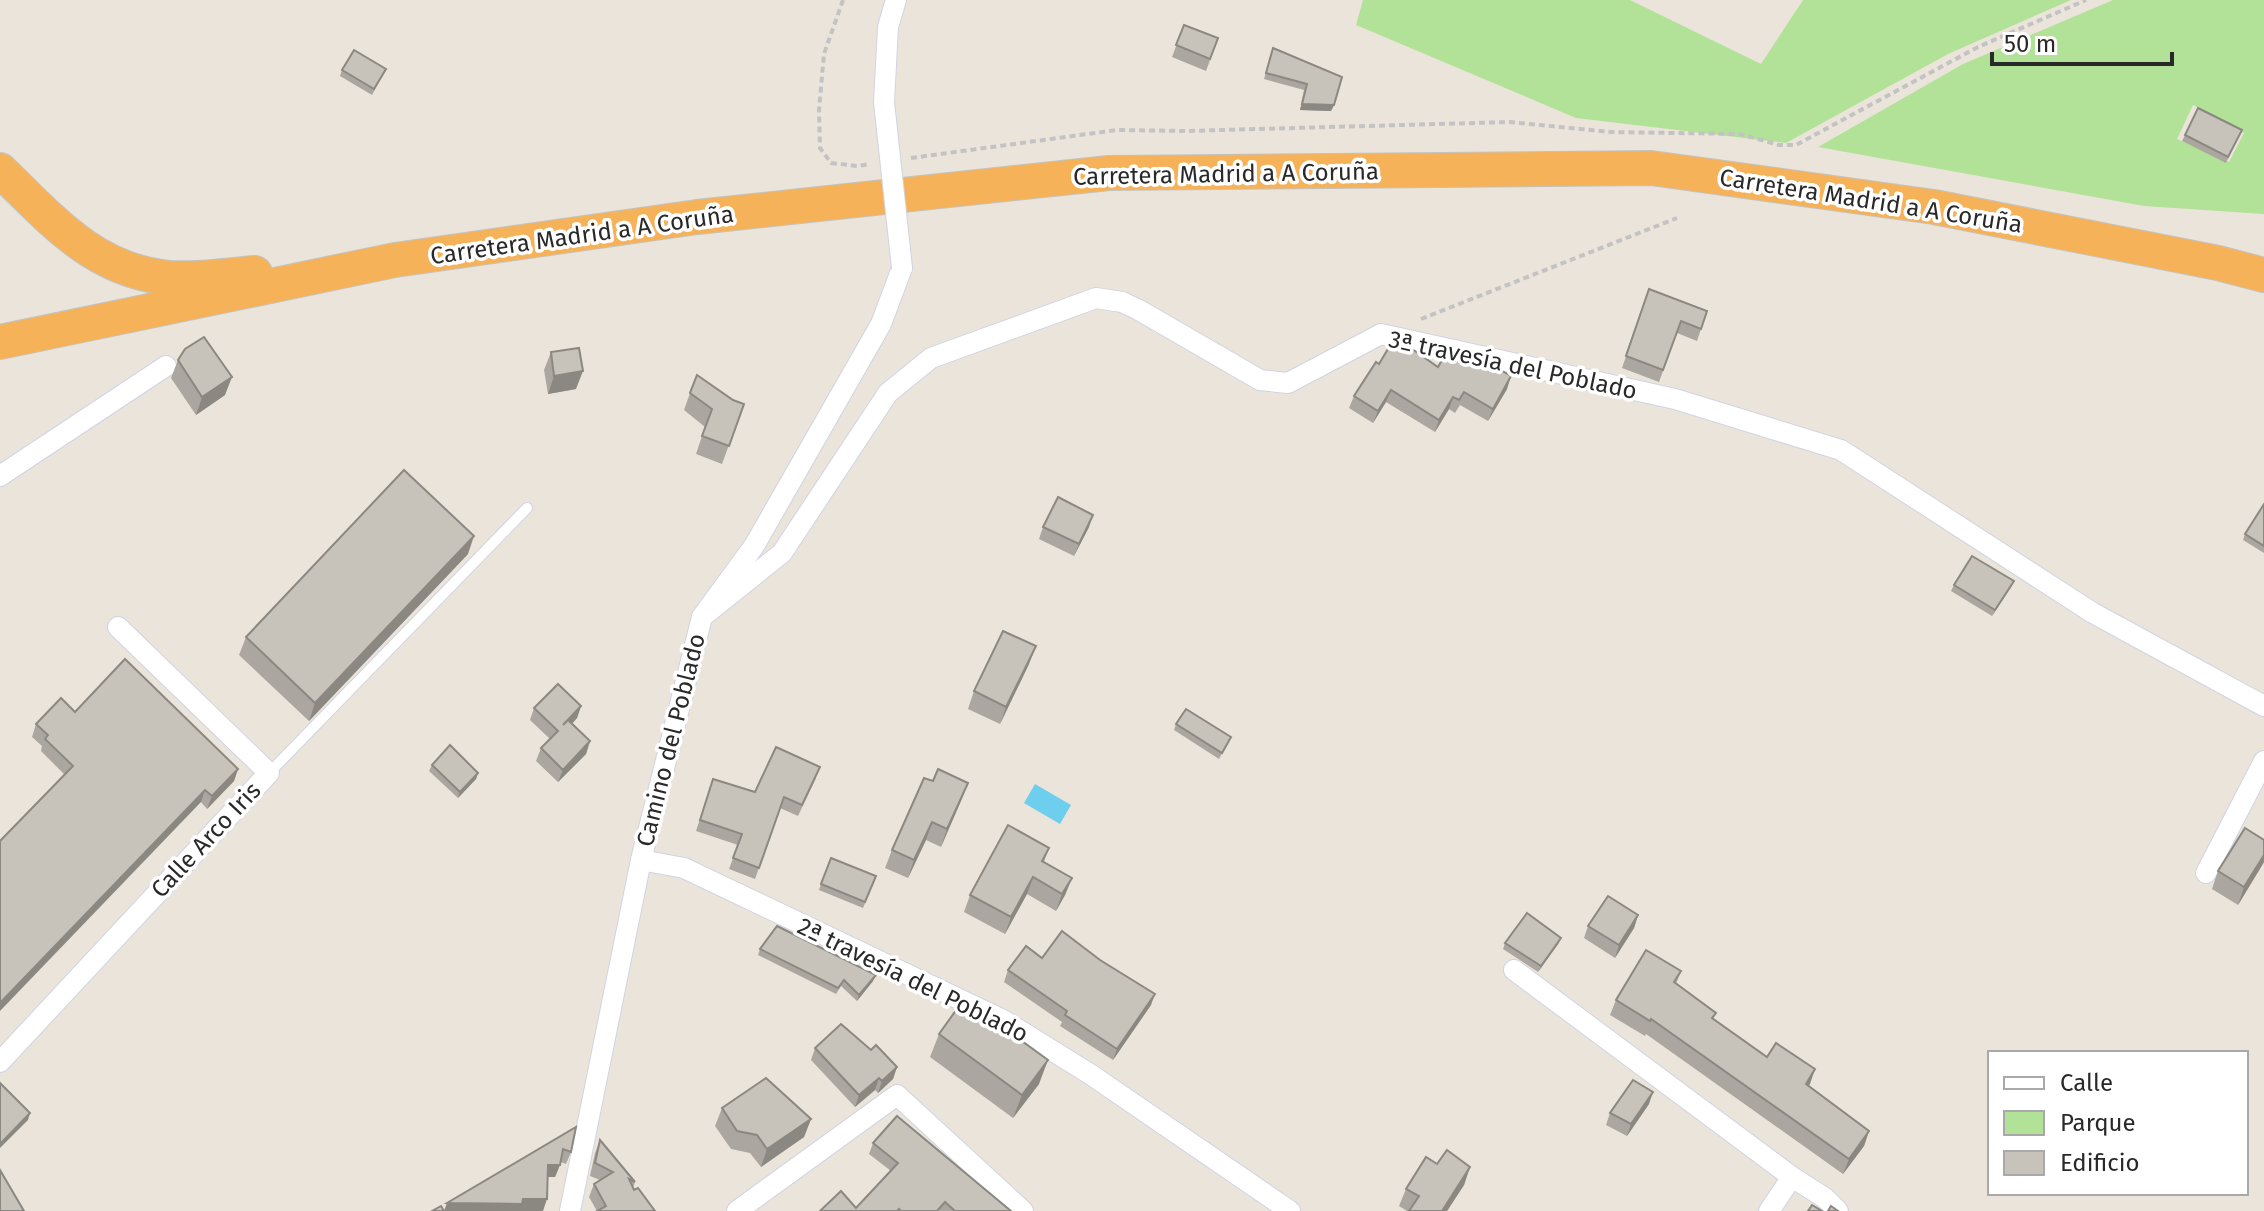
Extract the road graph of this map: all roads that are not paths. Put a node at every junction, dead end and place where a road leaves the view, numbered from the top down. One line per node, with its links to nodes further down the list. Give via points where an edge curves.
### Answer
1 (896, 0): 9 (street, Camino del Poblado, bridge, via 888,27 884,102 902,268 881,324 786,491)
2 (0, 170): 3 (highway, via 73,240 124,269 164,278)
3 (395, 260): 4 (highway, Carretera Madrid a A Coruña, via 697,217 1109,173 1651,168 1934,207); 5 (highway, Carretera Madrid a A Coruña)
4 (2264, 275)
5 (0, 342)
6 (166, 366): 7 (street)
7 (0, 476)
8 (527, 508): 13 (lane)
9 (702, 617): 11 (street, 3ª travesía del Poblado, via 782,553 888,393 931,358 1096,298 1139,310 1260,380 1288,383 1381,334 1675,399 1841,450 2093,613); 14 (street, Camino del Poblado)
10 (118, 627): 13 (street, Calle Arco Iris)
11 (2264, 706)
12 (2264, 761): 15 (street)
13 (269, 773): 17 (street, Calle Arco Iris)
14 (641, 860): 19 (street, Camino del Poblado); 22 (street, 2ª travesía del Poblado, via 684,868 1003,1020)
15 (2206, 873)
16 (1514, 970): 18 (street)
17 (0, 1062)
18 (1792, 1177): 23 (street); 24 (street)
19 (570, 1211)
20 (737, 1211): 21 (street, via 897,1095)
21 (1023, 1211)
22 (1290, 1211)
23 (1769, 1211)
24 (1838, 1211)

